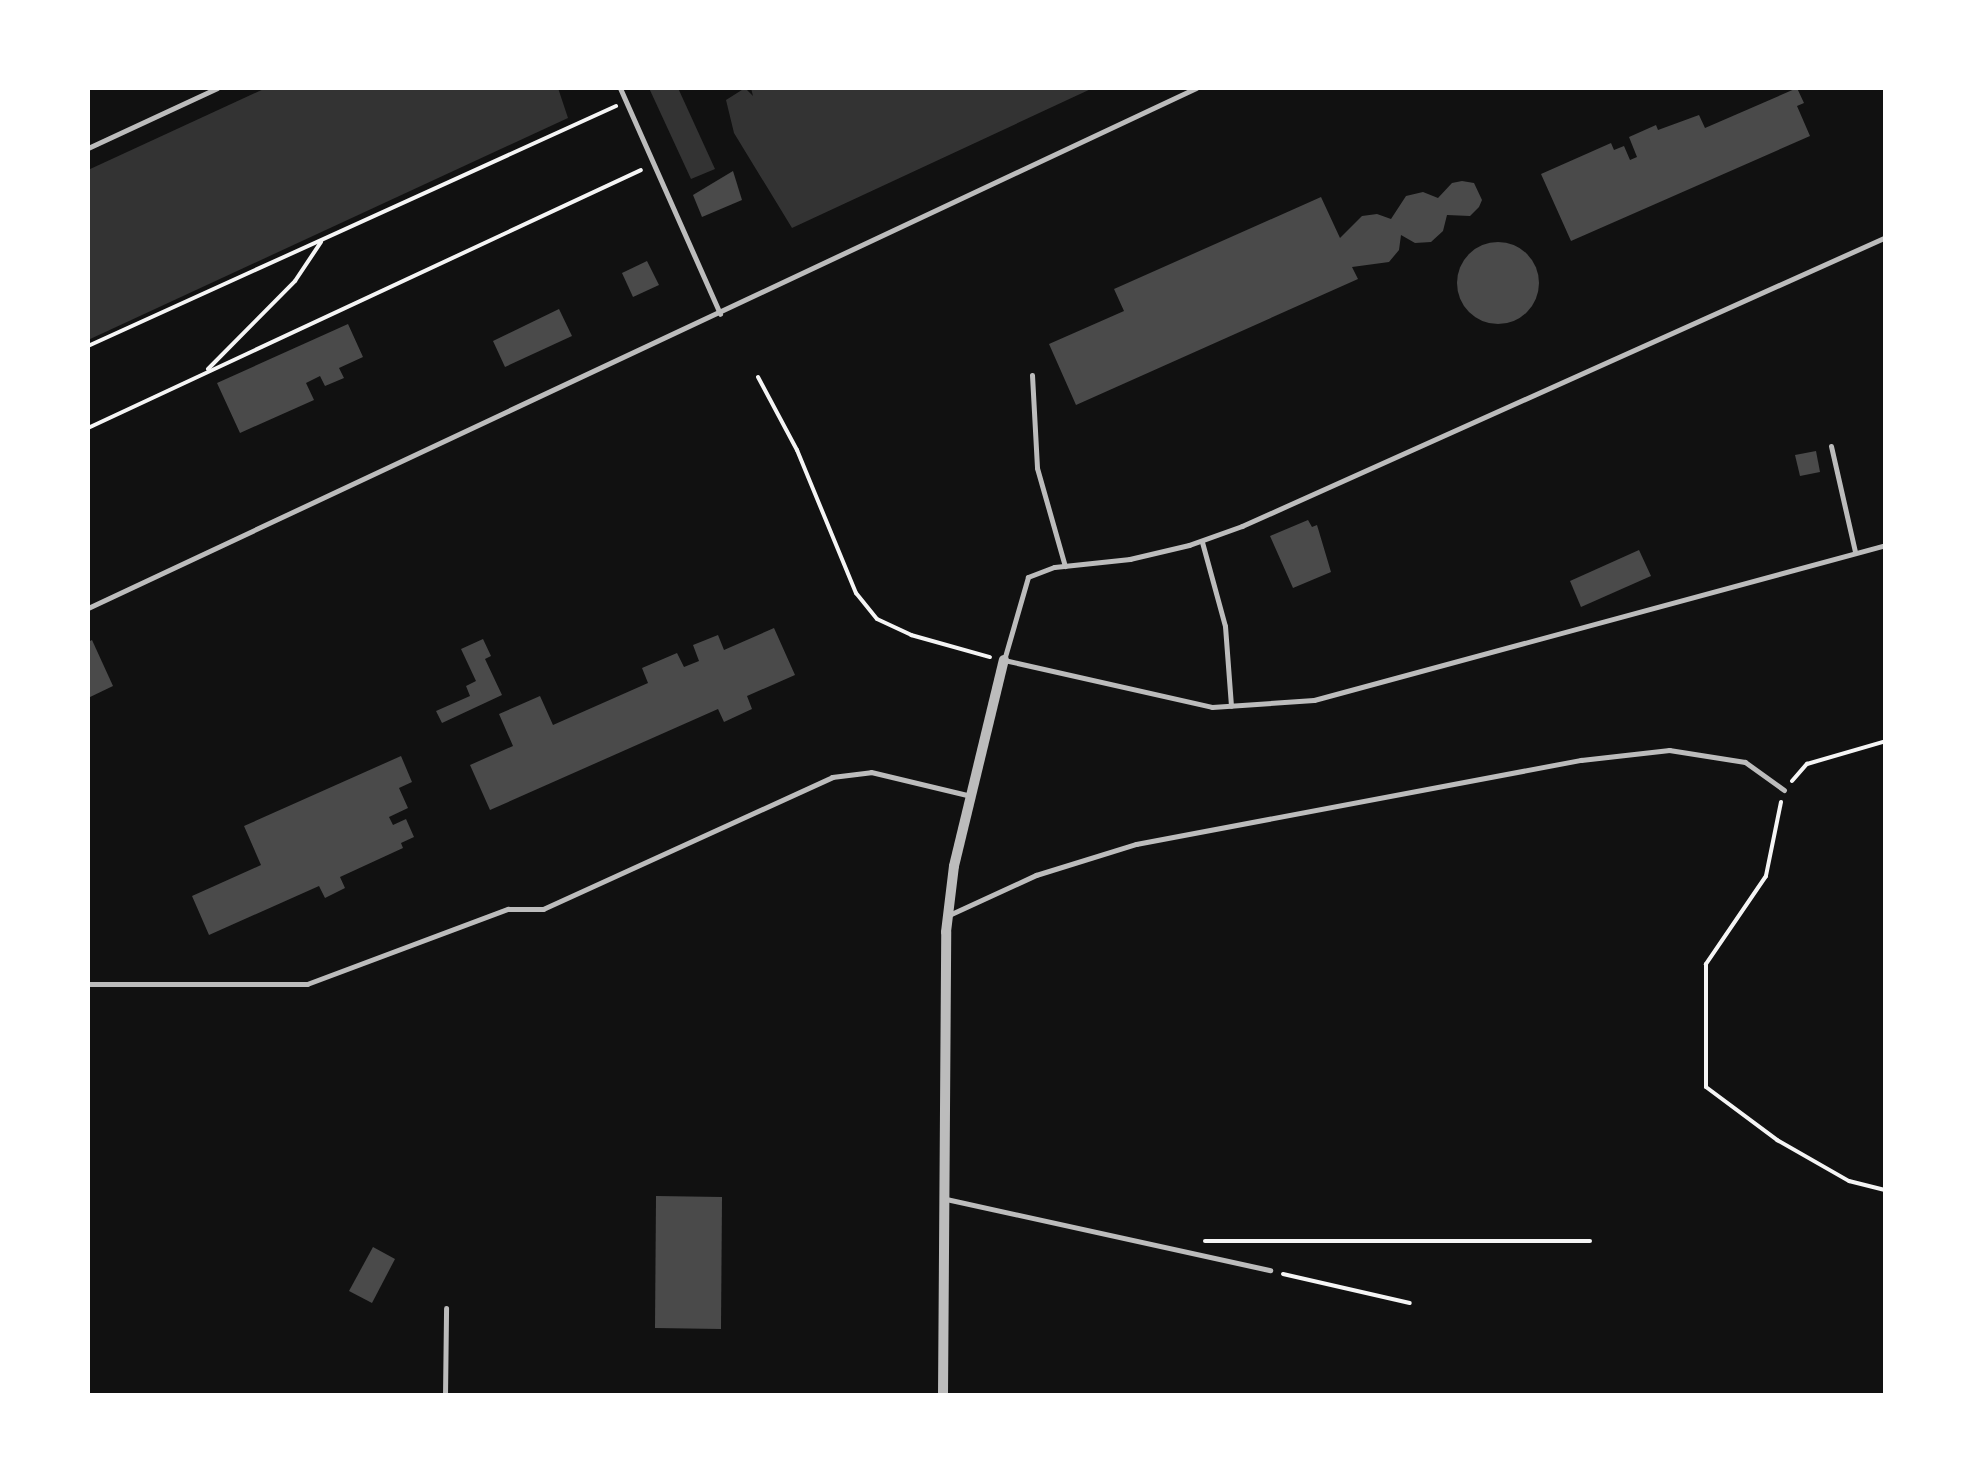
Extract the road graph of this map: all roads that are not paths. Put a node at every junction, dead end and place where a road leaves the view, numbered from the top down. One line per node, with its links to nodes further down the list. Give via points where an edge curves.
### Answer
1 (217, 88): 4 (lane)
2 (620, 88): 6 (lane)
3 (1196, 88): 6 (lane)
4 (88, 148)
5 (1886, 237): 9 (lane)
6 (720, 314): 13 (lane)
7 (1032, 375): 12 (lane, via 1037,468)
8 (1831, 446): 11 (lane)
9 (1202, 541): 12 (lane); 15 (lane, via 1225,626)
10 (1886, 545): 11 (lane)
11 (1855, 552): 15 (lane, via 1314,700)
12 (1065, 566): 14 (lane, via 1028,577)
13 (88, 608)
14 (1004, 660): 15 (lane); 17 (street)
15 (1231, 706)
16 (1784, 790): 18 (lane, via 1745,762 1669,750 1581,760 1136,844 1036,875)
17 (971, 796): 18 (street); 19 (lane, via 871,772 832,777 543,909 508,909 307,984)
18 (948, 915): 20 (street)
19 (88, 984)
20 (946, 1198): 21 (lane); 24 (street)
21 (1270, 1270)
22 (446, 1308): 23 (lane)
23 (445, 1396)
24 (943, 1396)

